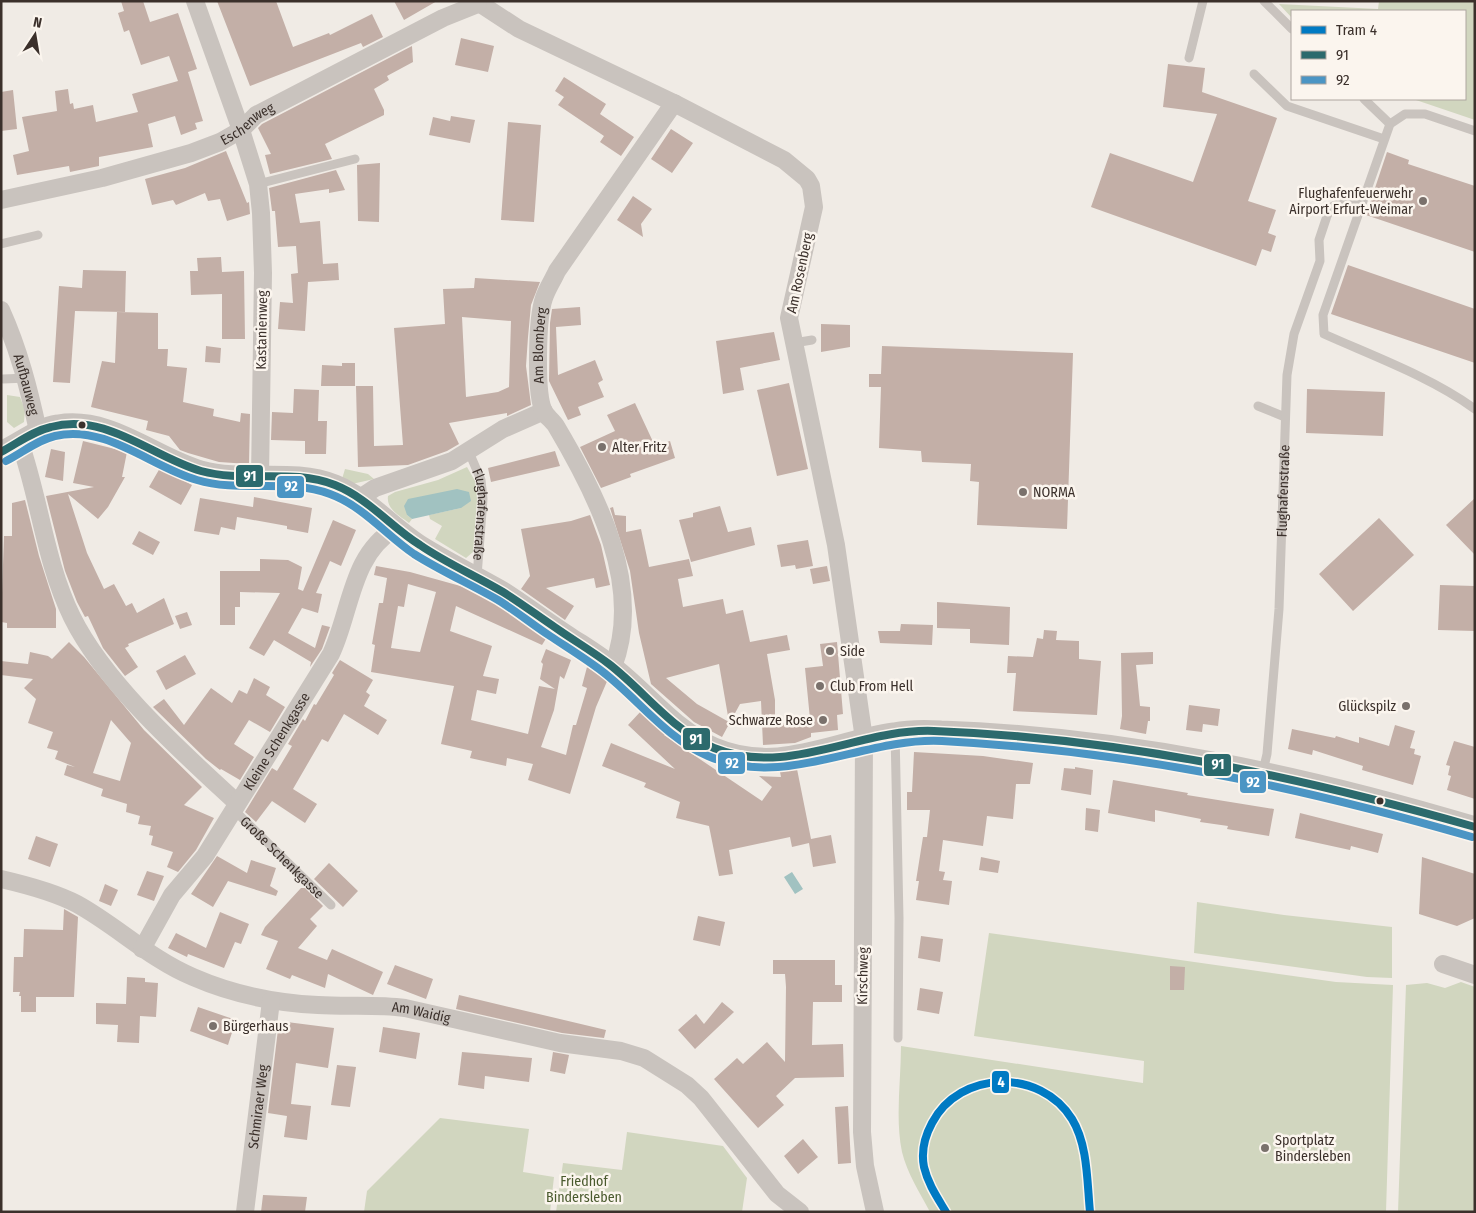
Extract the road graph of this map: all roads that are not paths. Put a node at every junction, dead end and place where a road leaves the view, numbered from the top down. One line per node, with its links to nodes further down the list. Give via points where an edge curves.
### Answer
1 (195, 1): 11 (street, Kastanienweg)
2 (1203, 1): 6 (lane)
3 (1264, 1): 5 (lane)
4 (477, 2): 9 (street, Am Rosenberg, via 519,29); 11 (street, Eschenweg, via 256,115)
5 (1291, 28)
6 (1188, 58)
7 (1254, 74): 13 (lane, via 1288,106)
8 (1365, 100): 10 (lane)
9 (674, 103): 22 (street, Am Rosenberg, via 784,160 809,183 814,207 789,318); 27 (street, Am Blomberg, via 557,270 543,299 539,390)
10 (1390, 124): 12 (lane, via 1404,114 1425,114); 13 (lane)
11 (241, 130): 15 (street, Kastanienweg); 16 (street, Eschenweg, via 220,142 182,155 102,178)
12 (1475, 131)
13 (1384, 139): 17 (lane)
14 (355, 159): 15 (lane)
15 (258, 184): 32 (street, Kastanienweg, via 263,273)
16 (1, 200)
17 (1362, 204): 26 (lane, via 1323,315 1324,334 1394,365); 28 (lane, Flughafenstraße, via 1346,200 1333,206 1327,216 1319,240 1320,261 1294,334 1287,375)
18 (38, 235): 19 (lane)
19 (1, 244)
20 (1, 310): 23 (street, Aufbauweg, via 17,344)
21 (812, 340): 22 (lane)
22 (794, 343): 38 (street, Am Rosenberg, via 836,545)
23 (27, 378): 24 (lane); 29 (street, Aufbauweg)
24 (3, 379)
25 (1258, 406): 28 (lane)
26 (1475, 409)
27 (544, 411): 31 (street, Flughafenstraße, via 503,429); 36 (street, Am Blomberg, via 555,424 583,476 612,546 623,606 620,648)
28 (1285, 417): 39 (lane, Flughafenstraße, via 1279,609)
29 (38, 431): 30 (street, Flughafenstraße); 32 (street, Flughafenstraße, via 56,425 82,424 145,445 196,470 221,476)
30 (10, 448): 40 (street, Große Schenkgasse, via 72,617 96,654 137,705)
31 (469, 452): 33 (street, Flughafenstraße, via 429,471 375,488); 35 (lane, Flughafenstraße, via 481,480 483,499)
32 (260, 477): 33 (street, Flughafenstraße, via 302,476 331,484)
33 (360, 498): 34 (street, Flughafenstraße)
34 (396, 529): 35 (street, Flughafenstraße); 40 (street, Kleine Schenkgasse, via 388,533 361,565 332,654)
35 (477, 578): 36 (street, Flughafenstraße)
36 (613, 666): 38 (street, Flughafenstraße, via 694,738 715,749 740,756 790,758)
37 (895, 732): 38 (street, Flughafenstraße); 39 (street, Flughafenstraße, via 935,730 1050,739 1156,752); 48 (lane)
38 (864, 739): 51 (street, Kirschweg, via 862,1132)
39 (1263, 771): 41 (street, Flughafenstraße, via 1369,796)
40 (235, 806): 43 (lane, Große Schenkgasse); 44 (street, Kleine Schenkgasse, via 205,856 172,895)
41 (1475, 827)
42 (1, 879): 44 (street, Am Waidig, via 47,891 76,904)
43 (332, 904)
44 (142, 949): 47 (street, Am Waidig, via 194,978)
45 (1443, 964): 46 (street)
46 (1475, 975)
47 (271, 1001): 49 (street, Schmiraer Weg); 50 (street, Am Waidig, via 405,1008 560,1043 621,1051 644,1058 687,1085 701,1098 777,1194)
48 (898, 1038)
49 (245, 1212)
50 (800, 1212)
51 (875, 1212)

